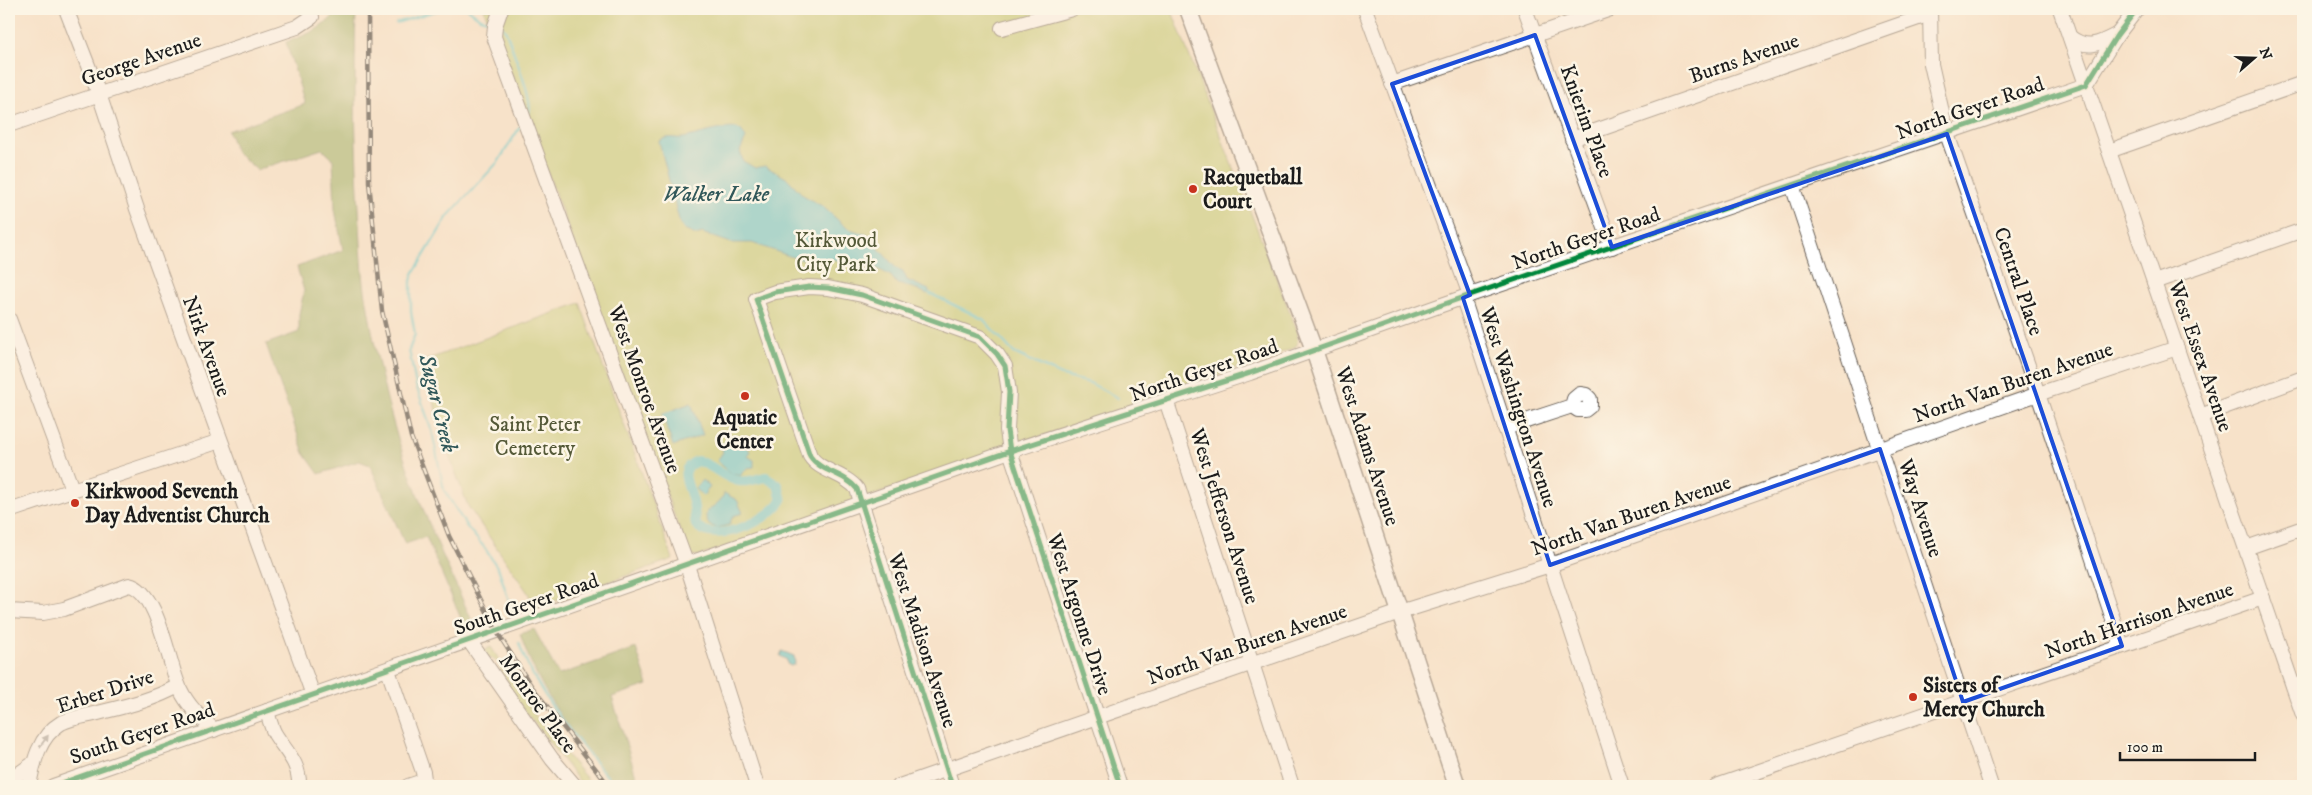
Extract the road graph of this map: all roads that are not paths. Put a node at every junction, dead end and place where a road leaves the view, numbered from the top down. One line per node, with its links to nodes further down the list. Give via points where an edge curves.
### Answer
1 (66, 9): 19 (street, Nirk Avenue)
2 (501, 9): 47 (street, West Monroe Avenue, via 494,36)
3 (1072, 9): 12 (street)
4 (1188, 9): 32 (main road, West Adams Avenue)
5 (1365, 9): 17 (street, West Washington Avenue)
6 (1525, 9): 13 (street, Knierim Place)
7 (1611, 9): 13 (street)
8 (2060, 9): 15 (street, West Essex Avenue)
9 (2137, 9): 14 (street)
10 (1930, 11): 21 (street, Central Place, via 1931,64); 22 (street, Burns Avenue)
11 (312, 17): 19 (street, George Avenue, via 297,27)
12 (1002, 28)
13 (1535, 35): 17 (street); 22 (street, Knierim Place)
14 (2117, 35): 15 (street, via 2091,46 2079,44); 18 (street)
15 (2070, 37): 18 (street, West Essex Avenue)
16 (2303, 83): 23 (street)
17 (1392, 84): 28 (street, West Washington Avenue)
18 (2086, 85): 21 (street, North Geyer Road); 23 (street, West Essex Avenue)
19 (99, 94): 20 (street, George Avenue); 39 (street, Nirk Avenue)
20 (9, 125)
21 (1946, 134): 24 (street, North Geyer Road); 34 (street, Central Place)
22 (1572, 139): 26 (street, Knierim Place)
23 (2109, 151): 27 (street, West Essex Avenue)
24 (1792, 185): 26 (street, North Geyer Road); 40 (street, Way Avenue)
25 (2303, 230): 27 (street)
26 (1612, 247): 28 (street, North Geyer Road)
27 (2154, 282): 31 (street, West Essex Avenue)
28 (1466, 296): 32 (street, North Geyer Road); 38 (street, West Washington Avenue)
29 (9, 319): 42 (street)
30 (772, 346): 41 (street, West Argonne Drive, via 756,299 775,292 809,287 862,295 980,337 1004,366 1009,392 1007,430); 43 (street, West Madison Avenue, via 810,456 852,482)
31 (2177, 348): 34 (street, North Van Buren Avenue); 37 (street, West Essex Avenue)
32 (1314, 350): 35 (street, North Geyer Road); 51 (main road, West Adams Avenue)
33 (2303, 378): 37 (street)
34 (2038, 394): 40 (street, North Van Buren Avenue); 53 (street, Central Place)
35 (1166, 400): 41 (street, North Geyer Road); 54 (street, West Jefferson Avenue)
36 (1572, 406): 38 (street)
37 (2200, 416): 46 (street, West Essex Avenue)
38 (1505, 428): 48 (street, West Washington Avenue)
39 (220, 441): 42 (street); 58 (street, Nirk Avenue)
40 (1880, 449): 48 (street, North Van Buren Avenue); 59 (street, Way Avenue)
41 (1010, 451): 43 (street, South Geyer Road); 62 (street, West Argonne Drive)
42 (72, 489): 44 (street)
43 (862, 504): 47 (street, South Geyer Road); 65 (street, West Madison Avenue)
44 (9, 511)
45 (2303, 528): 46 (street)
46 (2246, 548): 49 (street, West Essex Avenue)
47 (686, 565): 52 (street, South Geyer Road); 72 (street, West Monroe Avenue)
48 (1550, 565): 51 (street, North Van Buren Avenue); 78 (street, West Washington Avenue)
49 (2263, 598): 53 (street, North Harrison Avenue); 56 (street, West Essex Avenue)
50 (9, 611): 57 (street, via 43,613 64,609 129,585 136,586 152,610)
51 (1400, 612): 54 (street, North Van Buren Avenue); 77 (main road, West Adams Avenue)
52 (470, 642): 55 (street, South Geyer Road); 71 (street, Monroe Place, via 552,759)
53 (2122, 646): 59 (street, North Harrison Avenue)
54 (1252, 663): 62 (street, North Van Buren Avenue); 76 (street, West Jefferson Avenue)
55 (388, 670): 58 (street, South Geyer Road); 70 (street, via 423,772 424,779)
56 (2298, 680): 61 (street, West Essex Avenue)
57 (178, 686): 63 (street, via 194,711); 64 (street, Erber Drive, one-way to 57, via 40,745 61,723 138,703)
58 (312, 695): 60 (street, South Geyer Road)
59 (1963, 702): 79 (street, North Harrison Avenue); 80 (street, Way Avenue)
60 (267, 711): 63 (street, South Geyer Road); 69 (street, via 275,735 294,760)
61 (2303, 716)
62 (1097, 718): 65 (street, North Van Buren Avenue); 75 (street, West Argonne Drive)
63 (214, 730): 68 (street, South Geyer Road)
64 (34, 763): 66 (street, Erber Drive); 67 (street, Erber Drive)
65 (947, 770): 73 (street, North Van Buren Avenue); 74 (street, West Madison Avenue)
66 (12, 782): 67 (street, Erber Drive)
67 (29, 785)
68 (53, 786)
69 (299, 786)
70 (408, 786)
71 (575, 786)
72 (757, 786)
73 (899, 786)
74 (952, 786)
75 (1120, 786)
76 (1292, 786)
77 (1457, 786)
78 (1622, 786)
79 (1716, 786)
80 (1991, 786)

